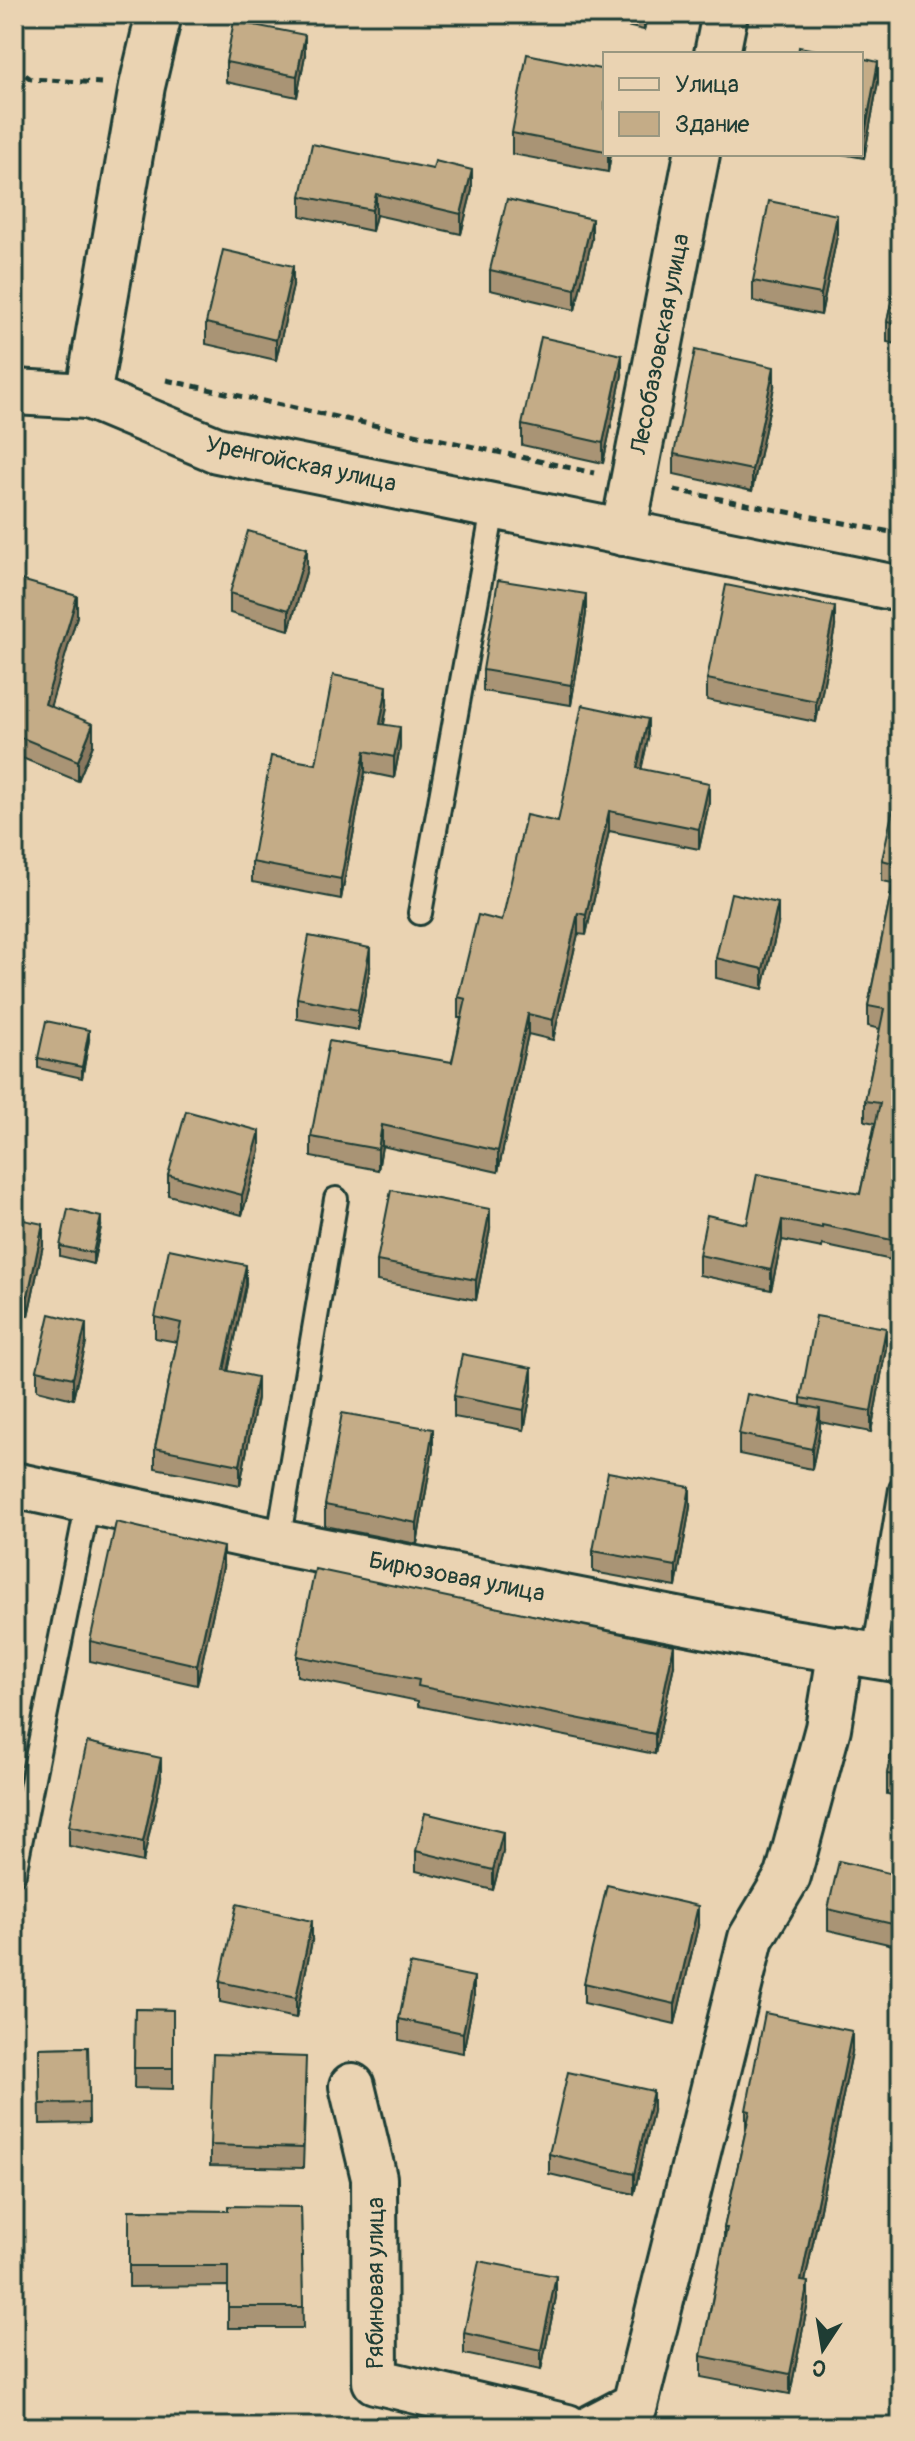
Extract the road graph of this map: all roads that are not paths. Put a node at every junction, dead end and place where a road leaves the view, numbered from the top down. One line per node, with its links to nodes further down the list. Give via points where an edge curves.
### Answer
1 (159, 14): 6 (street)
2 (725, 14): 3 (street)
3 (717, 52)
4 (697, 156): 8 (street, Лесобазовская улица)
5 (14, 392): 6 (street, Уренгойская улица)
6 (88, 396): 7 (street, Уренгойская улица, via 217,450)
7 (494, 504): 8 (street, Уренгойская улица); 10 (lane)
8 (623, 533): 9 (street, Уренгойская улица)
9 (901, 589)
10 (420, 913)
11 (336, 1199): 15 (lane)
12 (14, 1485): 14 (street, Бирюзовая улица)
13 (901, 1489): 16 (lane)
14 (88, 1502): 15 (street, Бирюзовая улица); 17 (lane)
15 (278, 1542): 16 (street, Бирюзовая улица)
16 (872, 1654): 20 (street, via 828,1728 788,1876 751,1938 635,2405)
17 (14, 1873)
18 (352, 2086): 19 (street, Рябиновая улица, via 374,2178 375,2381)
19 (567, 2427)
20 (593, 2427)

